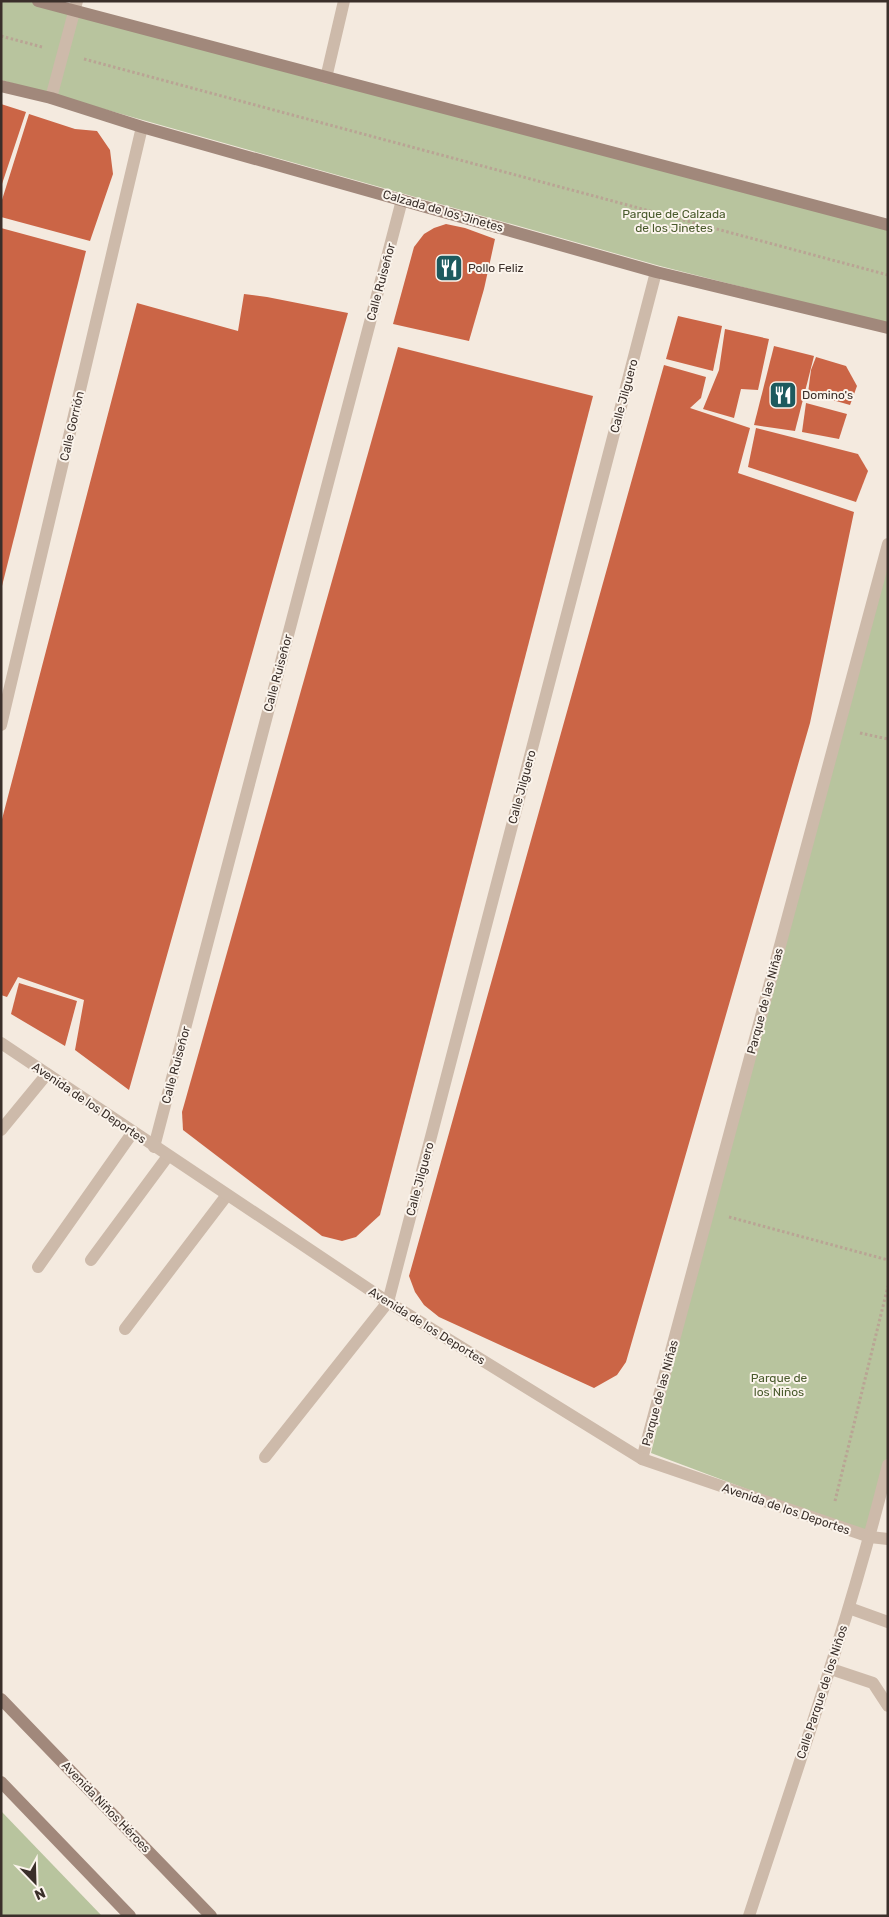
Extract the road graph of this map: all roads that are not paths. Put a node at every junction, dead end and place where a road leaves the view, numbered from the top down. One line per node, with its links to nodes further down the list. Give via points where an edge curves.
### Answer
1 (38, 1): 3 (main road)
2 (344, 1): 4 (street)
3 (76, 6): 4 (main road); 6 (street)
4 (326, 78): 9 (main road)
5 (1, 86): 6 (main road, Calzada de los Jinetes)
6 (51, 98): 7 (main road, Calzada de los Jinetes)
7 (142, 127): 8 (main road, Calzada de los Jinetes); 13 (street, Calle Gorrión)
8 (402, 200): 10 (main road, Calzada de los Jinetes); 18 (street, Calle Ruiseñor)
9 (888, 225)
10 (656, 272): 11 (main road, Calzada de los Jinetes); 23 (street, Calle Jilguero)
11 (888, 328)
12 (888, 544): 26 (street, Parque de las Niñas)
13 (1, 725)
14 (1, 1043): 15 (street, Avenida de los Deportes)
15 (47, 1074): 16 (street); 17 (street, Avenida de los Deportes)
16 (1, 1130)
17 (133, 1132): 18 (street, Avenida de los Deportes); 22 (street)
18 (154, 1147): 19 (street, Avenida de los Deportes)
19 (168, 1156): 20 (street, Avenida de los Deportes); 21 (street)
20 (227, 1196): 23 (street, Avenida de los Deportes); 24 (street)
21 (92, 1260)
22 (38, 1267)
23 (388, 1302): 25 (street); 26 (street, Avenida de los Deportes)
24 (125, 1329)
25 (265, 1457)
26 (642, 1459): 28 (street, Avenida de los Deportes)
27 (888, 1465): 28 (street, Calle Parque de los Niños)
28 (870, 1537): 29 (street, Avenida de los Deportes); 30 (street, Calle Parque de los Niños)
29 (888, 1539)
30 (849, 1608): 31 (street); 32 (street, Calle Parque de los Niños)
31 (888, 1622)
32 (831, 1669): 34 (street, via 873,1683); 38 (street, Calle Parque de los Niños)
33 (1, 1699): 37 (main road, Avenida Niños Héroes)
34 (888, 1706)
35 (1, 1782): 36 (main road)
36 (130, 1916)
37 (211, 1916)
38 (749, 1916)

